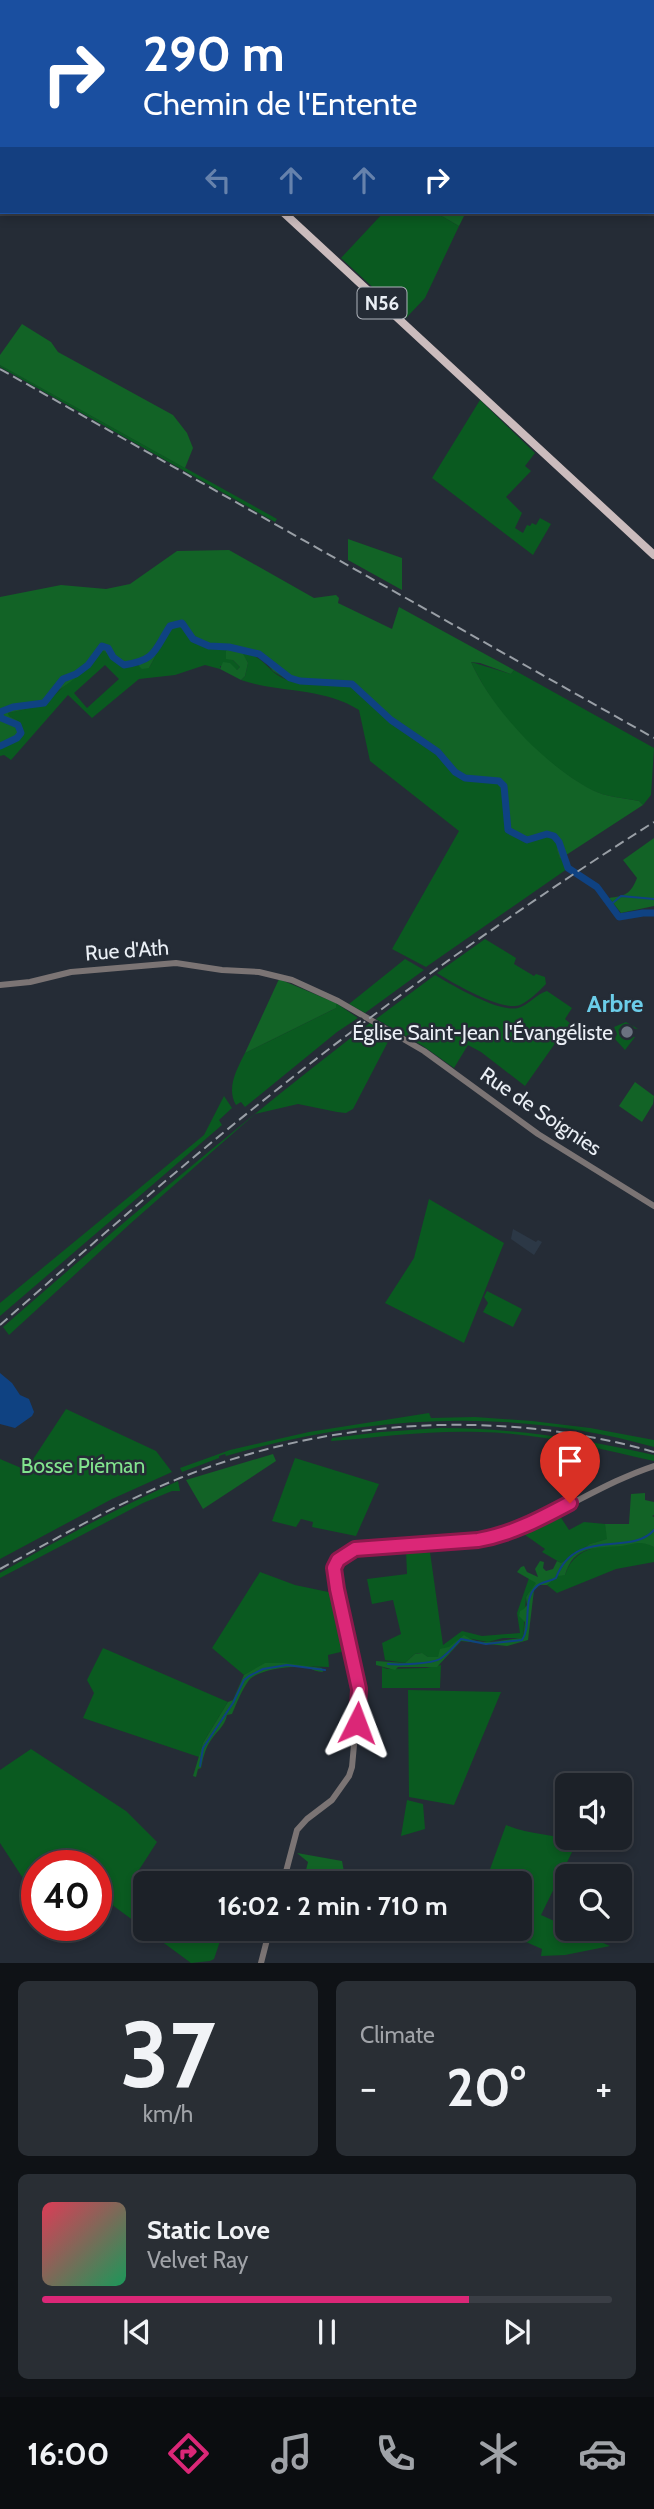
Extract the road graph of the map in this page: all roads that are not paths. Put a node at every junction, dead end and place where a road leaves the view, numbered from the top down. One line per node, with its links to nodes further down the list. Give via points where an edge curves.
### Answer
1 (285, 214): 2 (main road, N56)
2 (654, 555)
3 (258, 972): 4 (street, Rue d'Ath, via 176,963 71,972); 5 (street, Rue de Soignies, via 315,989 391,1031 538,1134)
4 (0, 985)
5 (654, 1206)
6 (654, 1466): 7 (street, via 498,1536 355,1549 338,1560 334,1568 337,1589 359,1689 352,1767 332,1800 297,1830)
7 (286, 1871)
8 (267, 1941): 9 (street)
9 (261, 1963)

